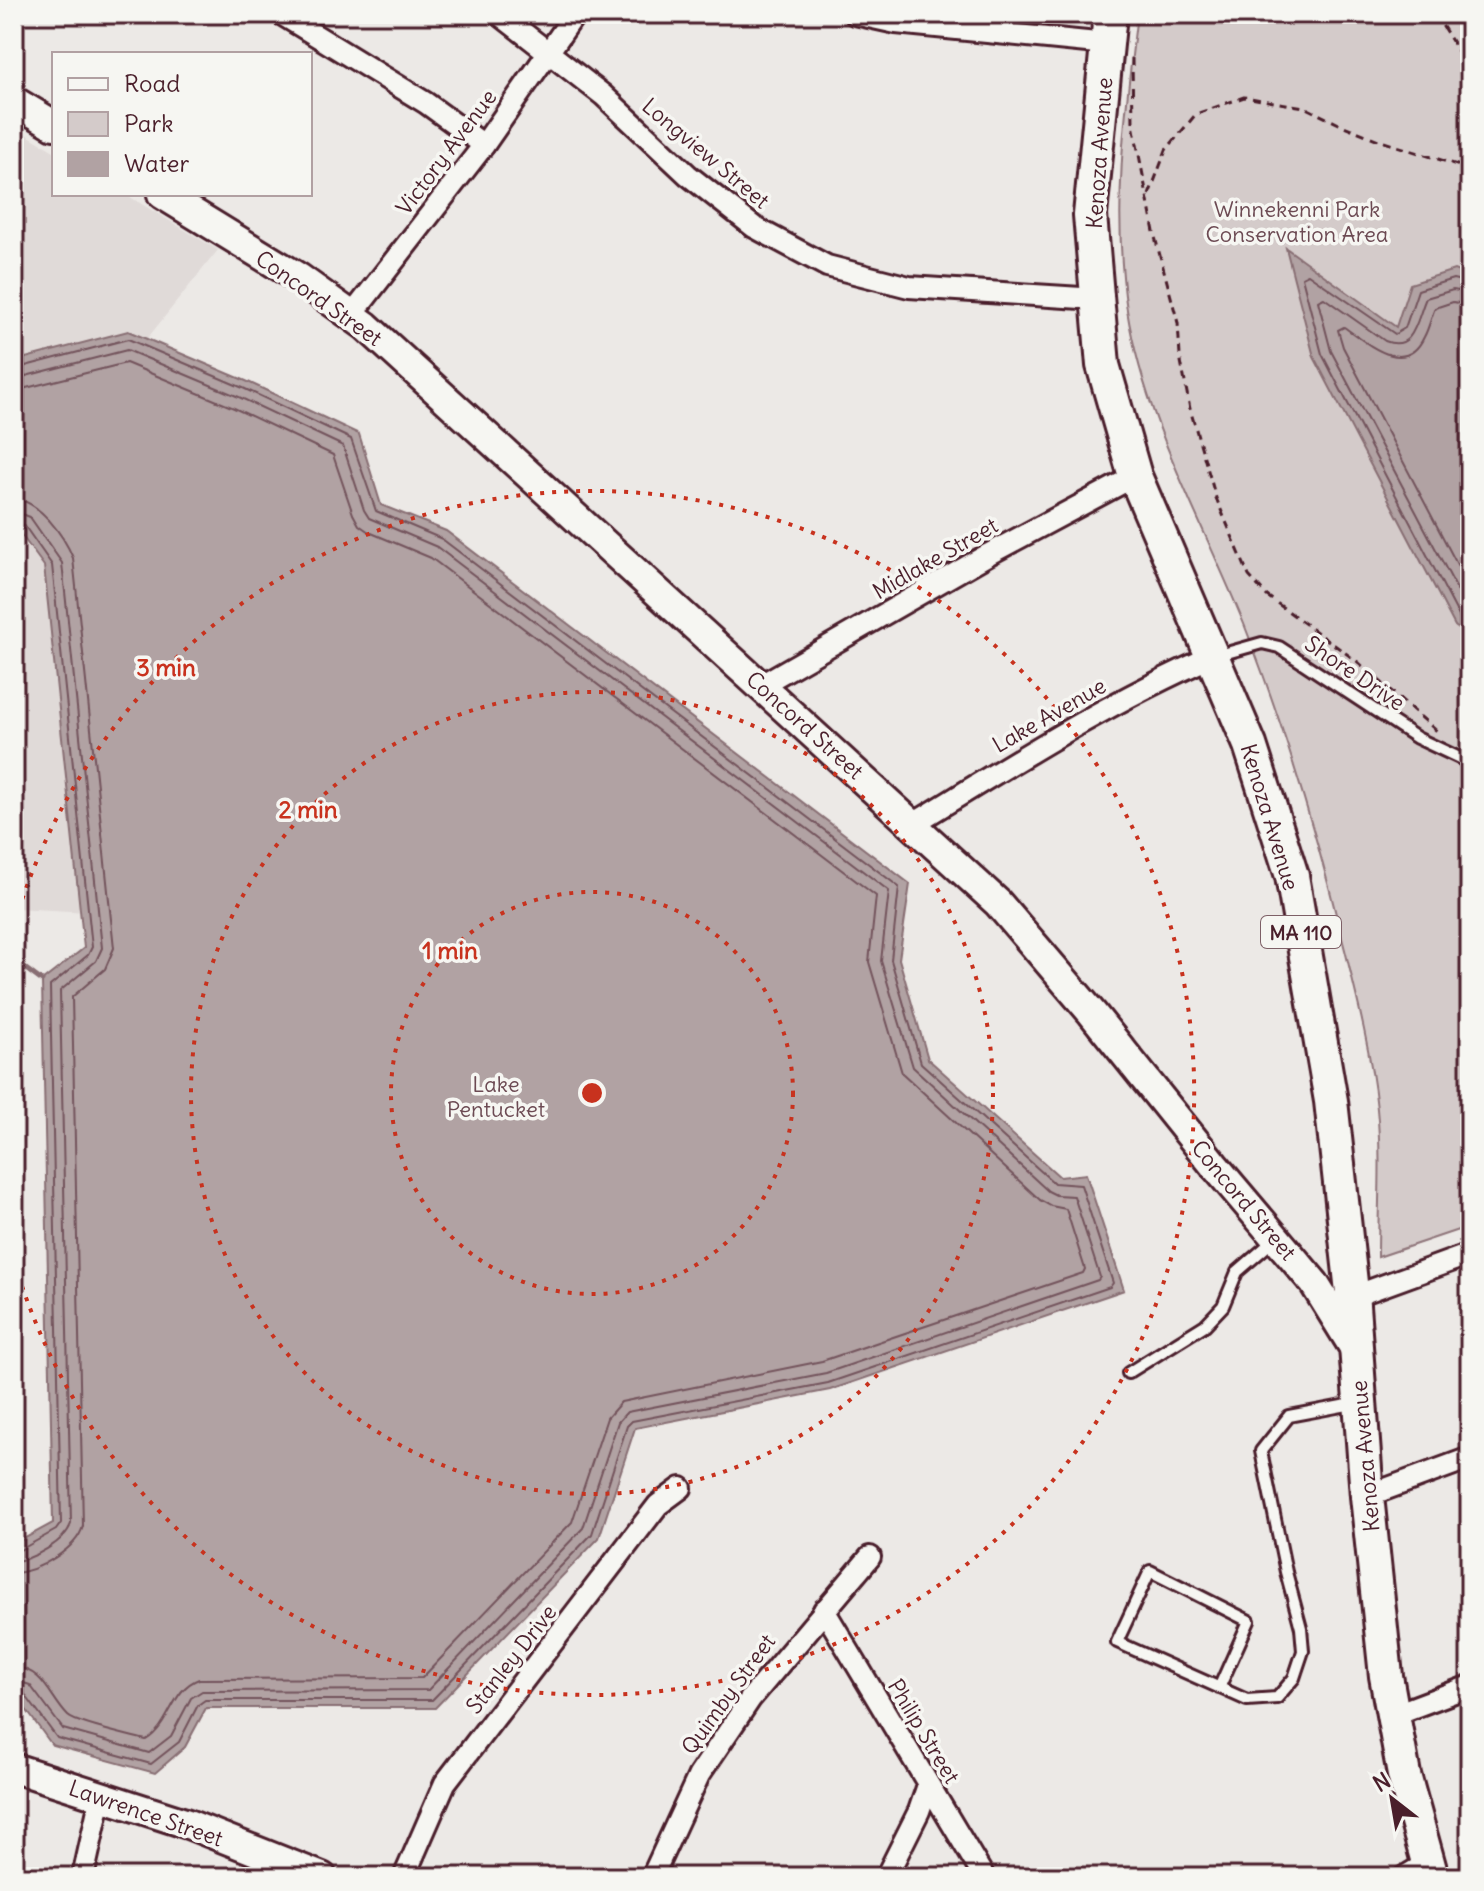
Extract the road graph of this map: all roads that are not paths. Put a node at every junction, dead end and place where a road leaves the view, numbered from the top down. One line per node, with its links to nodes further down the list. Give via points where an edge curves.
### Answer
1 (281, 14): 9 (street)
2 (499, 14): 6 (street, Longview Street)
3 (575, 14): 6 (street, Victory Avenue)
4 (855, 14): 5 (street, via 896,23)
5 (1116, 38): 11 (main road, Kenoza Avenue / MA 110, via 1090,215)
6 (547, 51): 9 (street, Victory Avenue); 11 (street, Longview Street, via 754,227 827,266 909,287)
7 (14, 101): 8 (main road)
8 (52, 124)
9 (484, 145): 12 (street, Victory Avenue)
10 (165, 196): 12 (main road, Concord Street)
11 (1097, 299): 13 (main road, Kenoza Avenue / MA 110, via 1103,365)
12 (352, 315): 15 (main road, Concord Street)
13 (1135, 476): 14 (main road, Kenoza Avenue / MA 110); 15 (street, Midlake Street)
14 (1213, 656): 16 (lane, Shore Drive, via 1262,643 1279,647 1417,738); 17 (street, Lake Avenue, via 1082,722); 20 (main road, Kenoza Avenue / MA 110, via 1250,745 1292,876 1331,1101)
15 (761, 685): 17 (main road, Concord Street)
16 (1470, 763)
17 (913, 824): 18 (main road, Concord Street, via 998,903)
18 (1276, 1238): 21 (main road, Concord Street, via 1314,1283); 22 (lane, via 1237,1272 1223,1306 1205,1325)
19 (1470, 1254): 20 (street)
20 (1352, 1297): 21 (main road, Kenoza Avenue / MA 110)
21 (1356, 1351): 23 (main road, Kenoza Avenue / MA 110)
22 (1128, 1373)
23 (1360, 1403): 26 (main road, Kenoza Avenue / MA 110); 30 (lane, via 1289,1416 1261,1451 1303,1651 1294,1678 1277,1698 1247,1700)
24 (1470, 1458): 26 (street)
25 (681, 1488): 38 (street, Stanley Drive, via 658,1505 445,1783)
26 (1367, 1496): 31 (main road, Kenoza Avenue / MA 110)
27 (870, 1557): 28 (street, Quimby Street)
28 (824, 1610): 33 (street, Philip Street); 39 (street, Quimby Street, via 751,1698 699,1775)
29 (1470, 1686): 31 (street)
30 (1219, 1688): 30 (lane, via 1117,1642 1150,1571 1249,1621)
31 (1393, 1715): 35 (main road, Kenoza Avenue / MA 110)
32 (14, 1768): 34 (main road, Lawrence Street)
33 (928, 1785): 40 (street); 41 (street, Philip Street)
34 (101, 1796): 36 (main road, Lawrence Street, via 188,1824); 37 (street)
35 (1421, 1872)
36 (316, 1876)
37 (83, 1877)
38 (404, 1877)
39 (652, 1877)
40 (886, 1877)
41 (984, 1877)

